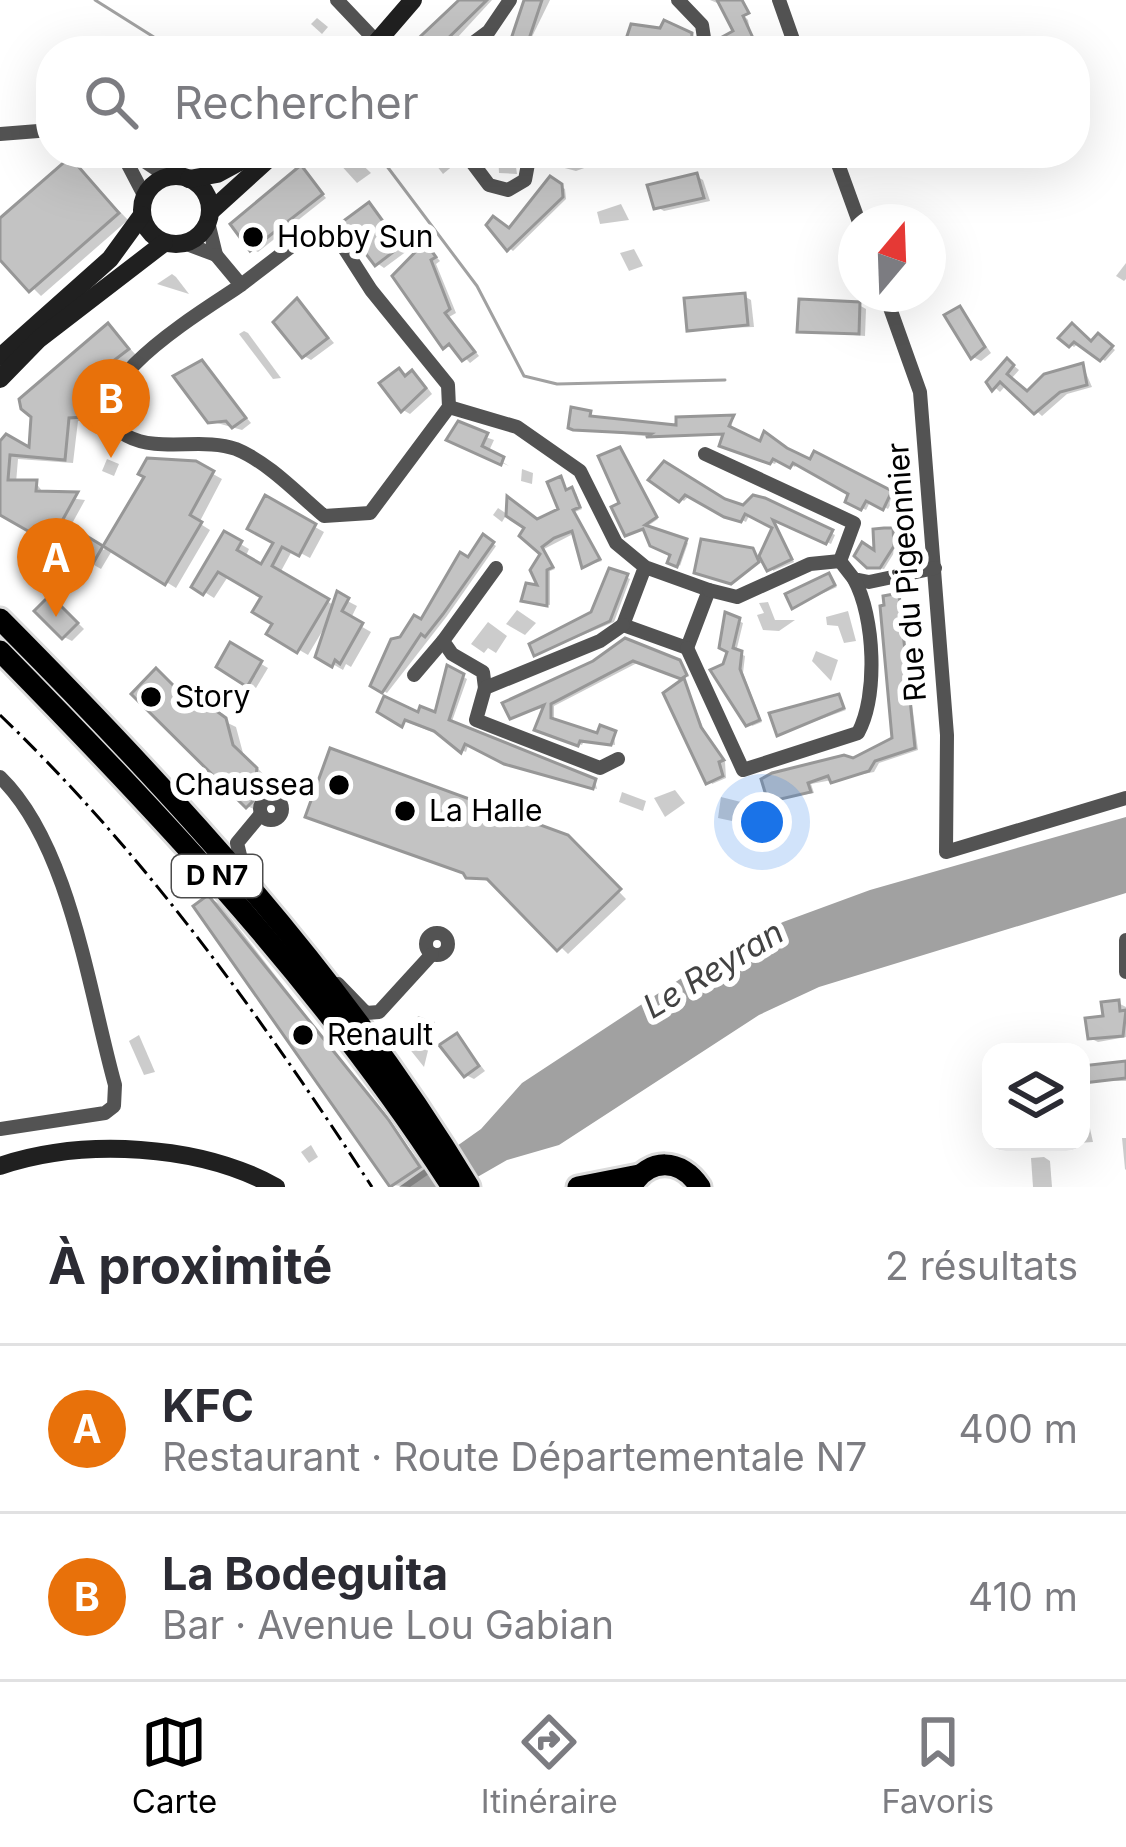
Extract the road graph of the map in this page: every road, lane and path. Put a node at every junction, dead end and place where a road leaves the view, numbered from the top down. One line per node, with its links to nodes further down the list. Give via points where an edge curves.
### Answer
1 (337, 0): 6 (street)
2 (413, 0): 7 (main road)
3 (510, 0): 8 (street)
4 (678, 0): 9 (street)
5 (779, 0): 10 (street)
6 (361, 36)
7 (380, 36)
8 (482, 36)
9 (704, 36)
10 (792, 36)
11 (36, 131): 12 (street)
12 (0, 134)
13 (128, 168): 23 (street)
14 (154, 168): 20 (street)
15 (228, 168): 21 (main road)
16 (260, 168): 24 (main road)
17 (476, 168): 18 (street, via 489,185 508,190 525,180)
18 (527, 168)
19 (839, 168): 22 (street)
20 (168, 177): 21 (main road); 23 (main road)
21 (189, 179): 24 (main road, via 205,192)
22 (852, 204)
23 (143, 206): 25 (main road, via 150,232); 29 (main road, via 110,260)
24 (209, 217): 25 (main road, via 198,237); 26 (street)
25 (174, 243): 26 (street); 30 (main road, via 39,339)
26 (217, 255): 27 (street)
27 (242, 285): 31 (street, via 301,239 339,240 448,385); 31 (street, via 128,369 110,395 118,429 142,441 237,450 324,516 353,518 370,513)
28 (891, 312): 36 (street, Rue du Pigeonnier, via 920,392)
29 (0, 357)
30 (0, 379)
31 (449, 407): 34 (street, via 517,427 580,471 616,544)
32 (705, 454): 33 (street, via 854,523)
33 (840, 561): 37 (street); 38 (street, via 810,564 737,598)
34 (645, 567): 38 (street); 40 (street)
35 (496, 568): 42 (street)
36 (935, 568): 37 (street); 49 (street, Rue du Pigeonnier, via 946,852)
37 (854, 579): 43 (street, via 865,600 870,712 858,734 743,770)
38 (709, 590): 43 (street)
39 (0, 619): 51 (main road)
40 (623, 625): 43 (street); 46 (street)
41 (0, 633): 51 (main road, D N7)
42 (443, 641): 45 (street); 46 (street, via 476,664)
43 (687, 649)
44 (4, 656): 57 (main road, D N7, via 241,904)
45 (414, 675)
46 (485, 688): 47 (street, via 476,720 600,768)
47 (618, 759)
48 (0, 777): 56 (street, via 52,859 115,1085 114,1106 105,1113)
49 (1126, 798)
50 (261, 814): 51 (street, via 236,848)
51 (250, 888): 54 (main road, D N7)
52 (1126, 940): 55 (street)
53 (432, 954): 54 (street, via 379,1012 366,1013)
54 (318, 972): 57 (main road, D N7)
55 (1126, 972)
56 (0, 1129)
57 (440, 1149): 61 (main road, D N7); 62 (main road, D N7)
58 (0, 1166): 60 (main road, via 63,1152 173,1156 226,1164)
59 (635, 1181): 63 (main road); 64 (main road, via 655,1165 674,1165)
60 (275, 1187)
61 (452, 1187)
62 (469, 1187)
63 (578, 1187)
64 (700, 1187)

